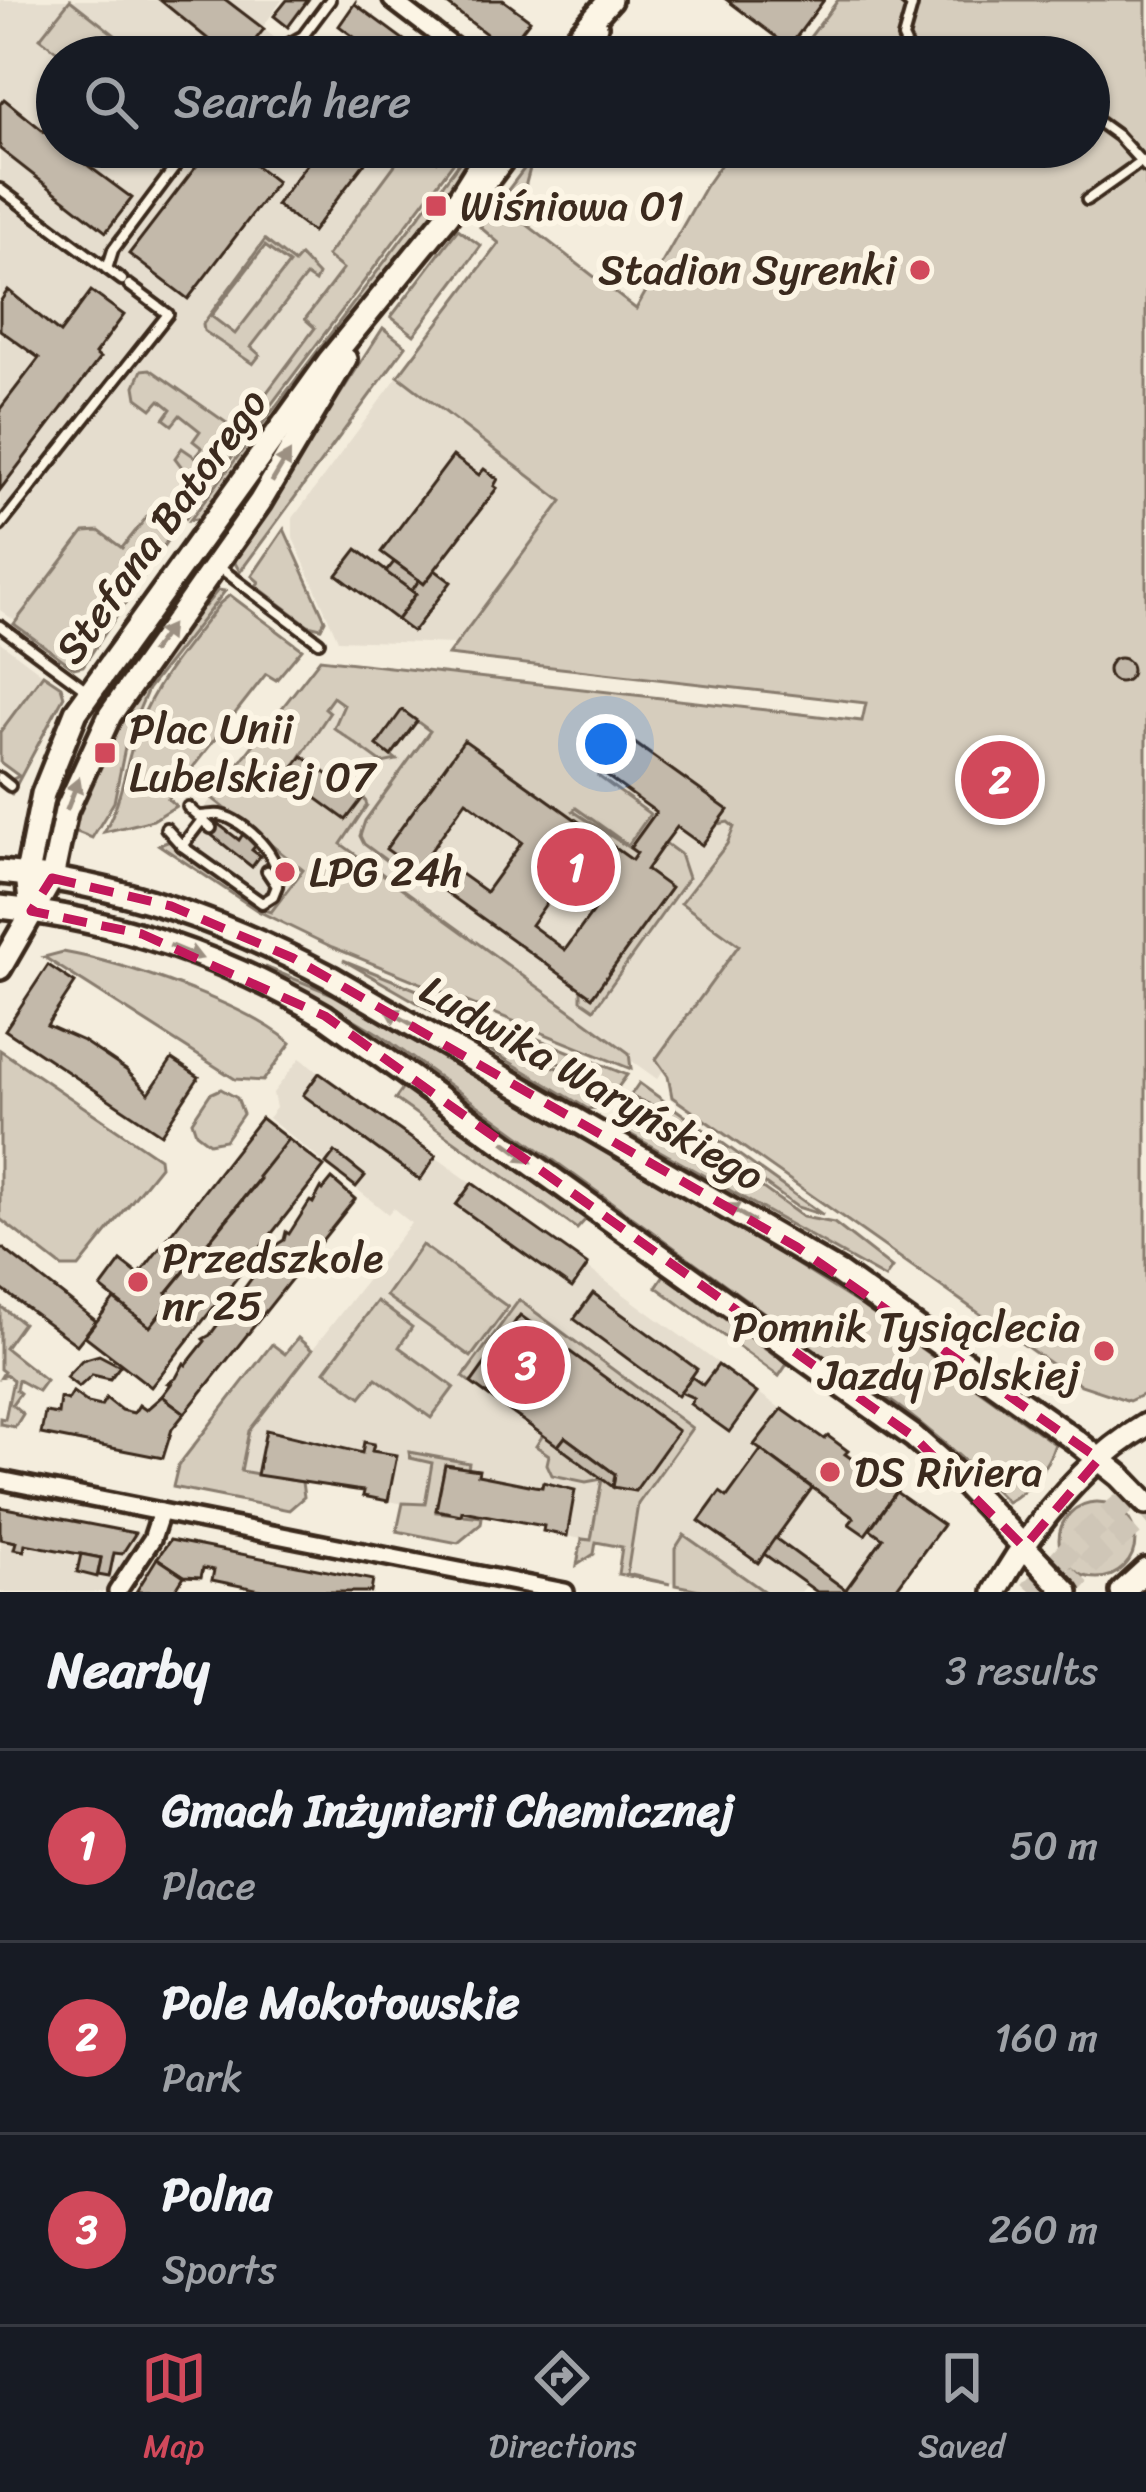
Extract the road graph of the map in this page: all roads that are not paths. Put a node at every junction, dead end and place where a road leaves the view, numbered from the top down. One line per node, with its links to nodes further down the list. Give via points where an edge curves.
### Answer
1 (330, 0): 5 (lane)
2 (392, 0): 6 (street)
3 (904, 0): 9 (lane, via 911,6)
4 (606, 4): 7 (main road); 8 (main road)
5 (302, 36)
6 (439, 36)
7 (578, 36)
8 (590, 36)
9 (904, 36)
10 (1110, 134): 11 (lane)
11 (1144, 164): 16 (lane)
12 (174, 168): 18 (lane)
13 (478, 168): 17 (main road, Stefana Batorego)
14 (495, 168): 17 (main road, Stefana Batorego)
15 (0, 188): 18 (lane)
16 (1087, 200)
17 (451, 211): 19 (main road, Stefana Batorego)
18 (107, 269): 20 (lane, via 167,314)
19 (373, 311): 21 (main road, Stefana Batorego); 22 (main road, Stefana Batorego, one-way to 19)
20 (0, 526)
21 (194, 549): 22 (main road); 25 (main road, Stefana Batorego)
22 (216, 565): 24 (lane); 26 (main road, Stefana Batorego, one-way to 22)
23 (0, 626): 25 (lane)
24 (319, 643)
25 (86, 697): 26 (main road); 36 (main road, Stefana Batorego, via 46,783)
26 (110, 715): 37 (main road, Stefana Batorego, one-way to 26, via 70,799)
27 (0, 778): 28 (lane)
28 (10, 786)
29 (188, 807): 30 (lane)
30 (201, 818): 32 (lane); 33 (lane); 38 (lane, via 236,823 274,856)
31 (166, 828): 33 (lane)
32 (211, 828)
33 (182, 846): 38 (lane, via 262,903)
34 (267, 871): 38 (lane)
35 (0, 872): 36 (main road, Ludwika Waryńskiego)
36 (27, 874): 37 (main road, Ludwika Waryńskiego); 40 (main road, Stefana Batorego)
37 (52, 878): 40 (main road); 43 (main road, Ludwika Waryńskiego, one-way to 37, via 811,1256 332,978 199,916)
38 (277, 886)
39 (0, 907): 40 (main road, Ludwika Waryńskiego)
40 (31, 910): 41 (main road); 47 (main road, Ludwika Waryńskiego, one-way to 47, via 142,934 325,1016 914,1437)
41 (0, 968)
42 (1146, 1425): 43 (main road)
43 (1099, 1459): 45 (main road, Ludwika Waryńskiego); 47 (main road)
44 (0, 1480): 46 (street)
45 (1146, 1503)
46 (161, 1512): 49 (street); 50 (street)
47 (1024, 1547): 51 (main road); 52 (main road, Ludwika Waryńskiego)
48 (1146, 1570): 53 (main road)
49 (117, 1592)
50 (565, 1592)
51 (995, 1592)
52 (1067, 1592)
53 (1122, 1592)

